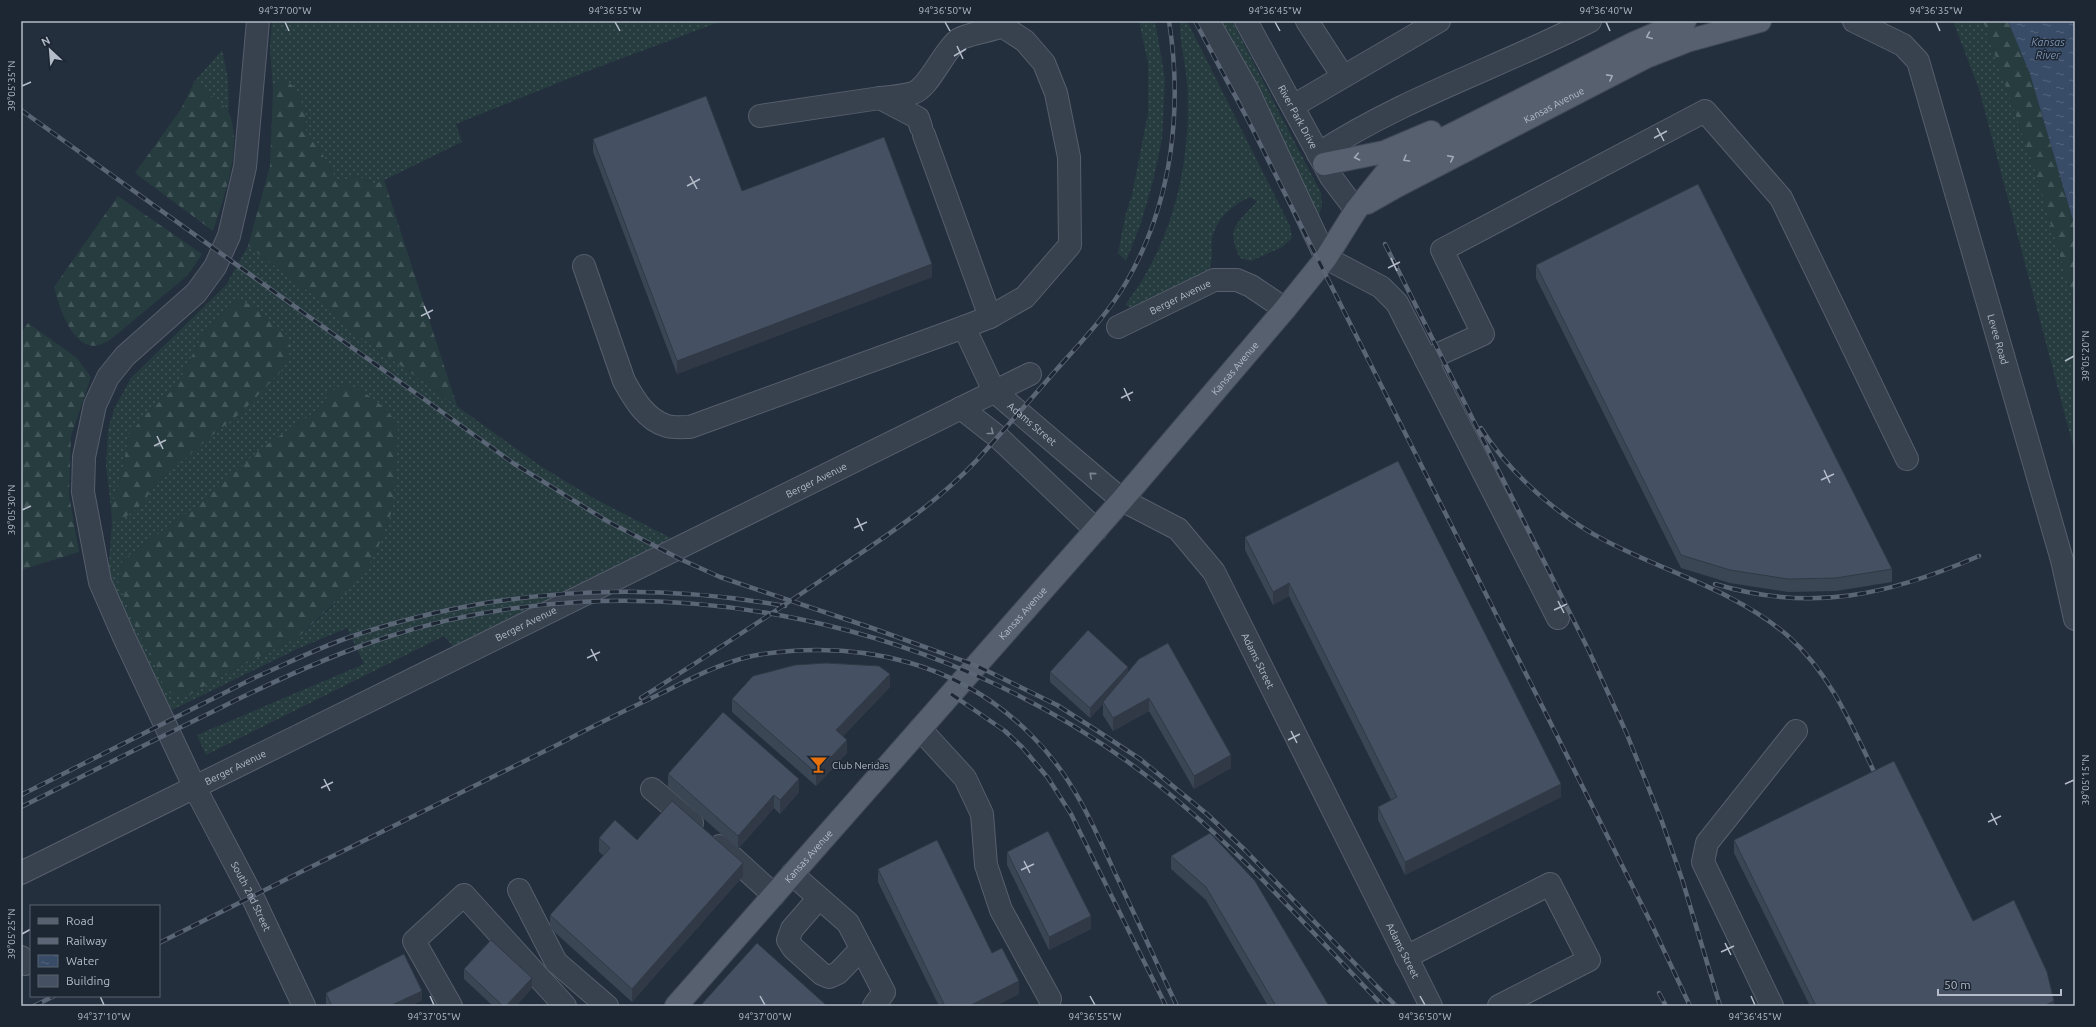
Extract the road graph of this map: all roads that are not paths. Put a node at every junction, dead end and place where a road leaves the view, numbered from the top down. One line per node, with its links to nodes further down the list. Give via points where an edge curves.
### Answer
1 (258, 21): 35 (street, South 2nd Street, via 245,167 229,236 215,267 196,293 125,356 108,377 95,405 84,456 83,492 100,582)
2 (1208, 21): 18 (street, via 1249,93)
3 (1246, 21): 14 (street, River Park Drive)
4 (1307, 21): 10 (street)
5 (1439, 21): 10 (street)
6 (1590, 21): 16 (street, via 1455,82 1353,132)
7 (1685, 21): 11 (main road, Kansas Avenue, one-way to 11, via 1634,43)
8 (1760, 21): 11 (main road, Kansas Avenue, one-way to 8, via 1687,41)
9 (1854, 21): 32 (street, Levee Road, via 1903,45 1918,61 2062,560)
10 (1342, 76): 14 (street)
11 (1571, 86): 13 (main road, Kansas Avenue); 17 (main road, Kansas Avenue, one-way to 11)
12 (880, 98): 15 (street); 21 (street, via 918,118); 21 (street, via 915,93 936,71 946,53 959,39 1002,26 1025,41 1044,63 1056,93 1069,157 1070,245 1025,297)
13 (1526, 98): 16 (main road, one-way to 16, via 1459,120 1384,152); 17 (main road, Kansas Avenue, one-way to 17, via 1435,143 1388,170)
14 (1292, 106): 16 (street, River Park Drive)
15 (760, 116)
16 (1321, 159): 17 (street, River Park Drive)
17 (1356, 210): 18 (main road, Kansas Avenue)
18 (1326, 258): 20 (main road, Kansas Avenue); 24 (street, via 1381,287 1397,303)
19 (584, 266): 23 (street, via 624,381 647,415 667,426 690,427)
20 (1285, 309): 22 (street, Berger Avenue, via 1238,280 1214,280); 29 (main road, Kansas Avenue)
21 (990, 317): 23 (street)
22 (1118, 326)
23 (964, 328): 26 (street)
24 (1426, 360): 28 (street, via 1482,334 1442,250 1705,111 1781,198); 31 (street)
25 (1030, 374): 26 (street, Berger Avenue)
26 (994, 391): 27 (street, Berger Avenue); 29 (street, Adams Street, one-way to 26)
27 (960, 408): 30 (street, one-way to 30, via 998,437); 35 (street, Berger Avenue)
28 (1907, 459)
29 (1122, 500): 30 (main road, Kansas Avenue); 43 (street, Adams Street, via 1178,530 1214,572)
30 (1096, 530): 33 (main road, Kansas Avenue)
31 (1558, 618)
32 (2075, 619)
33 (920, 729): 38 (main road, Kansas Avenue); 44 (street, via 965,778 982,814 986,866 1001,910)
34 (1796, 730): 53 (street, via 1707,843 1703,862)
35 (195, 788): 37 (street, Berger Avenue); 45 (street, South 2nd Street, via 252,896)
36 (652, 789): 40 (street)
37 (21, 873)
38 (792, 874): 40 (main road, Kansas Avenue); 41 (street)
39 (519, 890): 48 (street, via 556,962)
40 (774, 895): 49 (main road, Kansas Avenue)
41 (820, 898): 42 (street, via 848,923); 42 (street, via 792,929 788,940 793,948 822,974 829,977 838,973)
42 (861, 948): 50 (street, via 884,992)
43 (1406, 957): 51 (street, Adams Street); 52 (street, via 1550,884 1589,960)
44 (1050, 999)
45 (304, 1006)
46 (451, 1006): 47 (street, via 414,941 464,895)
47 (565, 1006)
48 (607, 1006)
49 (676, 1006)
50 (874, 1006)
51 (1431, 1006)
52 (1499, 1006)
53 (1772, 1006)

